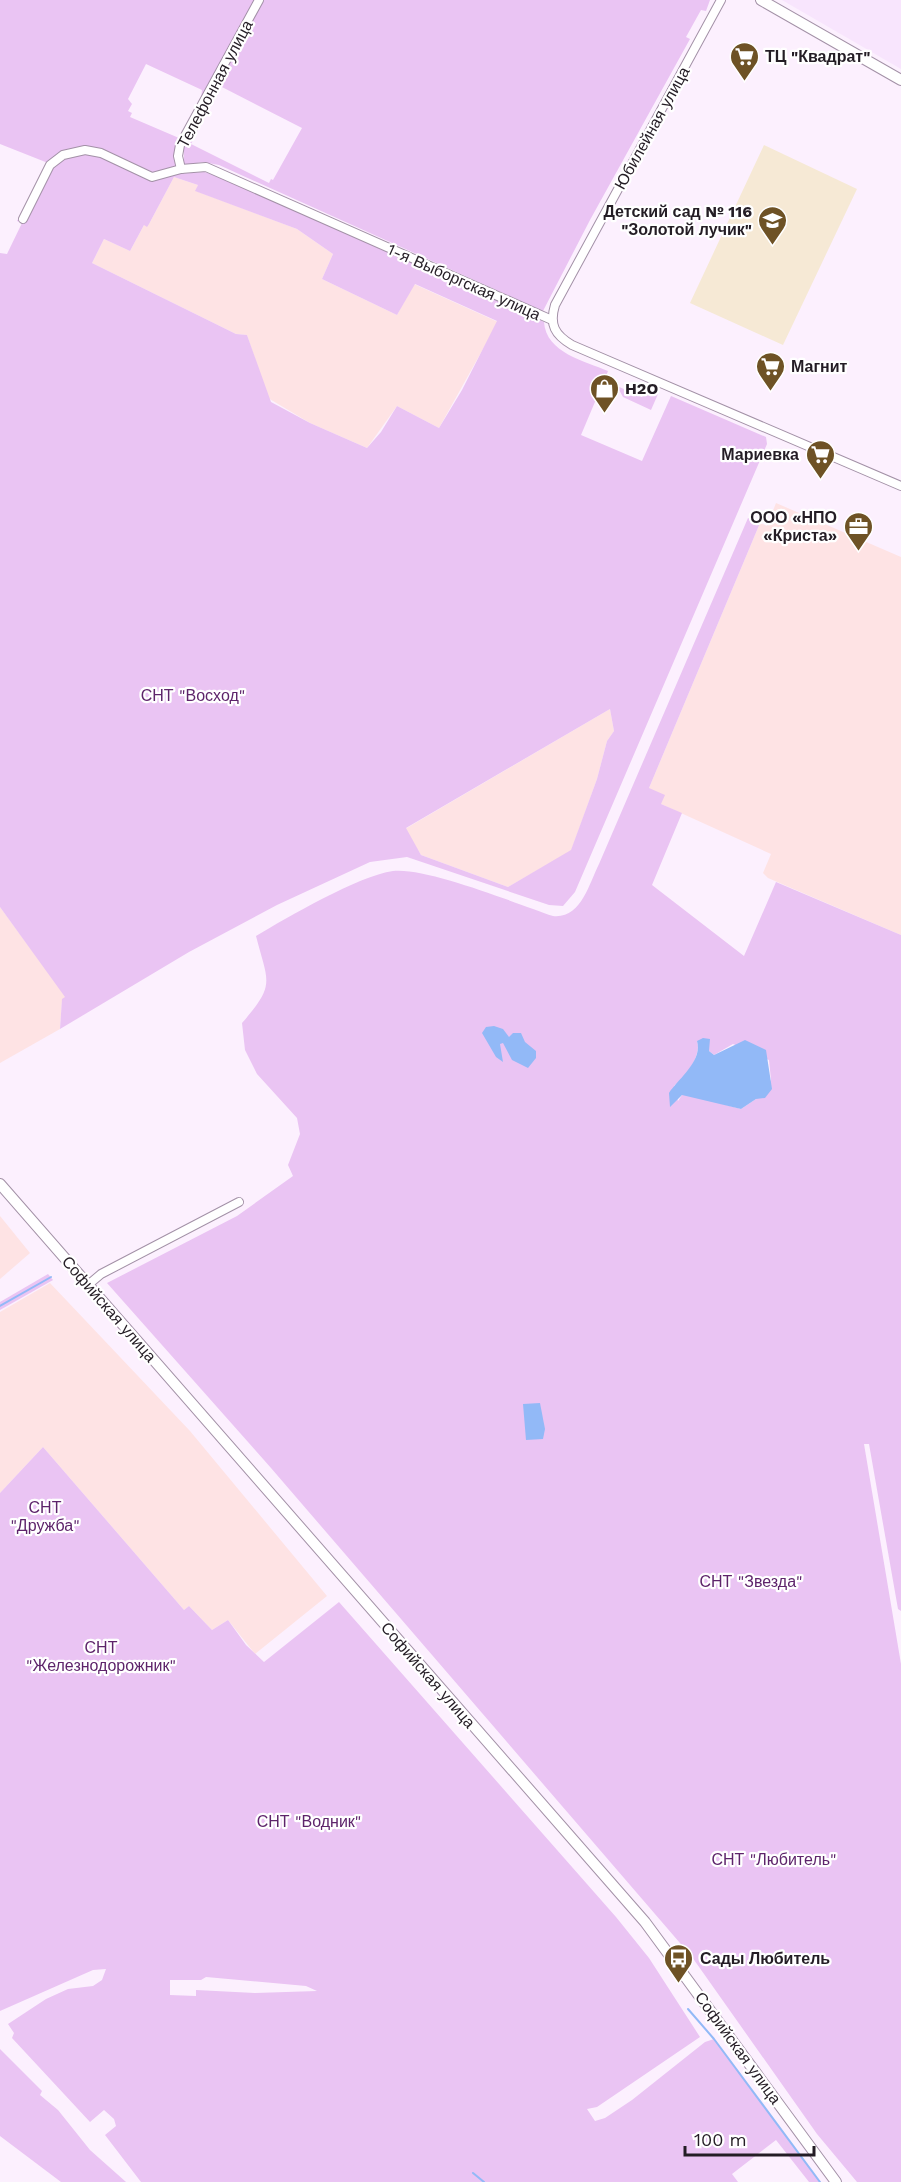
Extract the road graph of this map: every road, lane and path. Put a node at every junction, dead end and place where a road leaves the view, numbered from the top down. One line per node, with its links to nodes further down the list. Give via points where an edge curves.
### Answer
1 (259, 0): 5 (street, Телефонная улица, via 180,146)
2 (721, 0): 7 (street, Юбилейная улица, via 555,305)
3 (762, 0): 4 (main road)
4 (901, 80)
5 (181, 170): 6 (street, 1-я Выборгская улица, via 152,177 101,153 85,150 63,155 50,165); 7 (street, 1-я Выборгская улица, via 200,167 219,172)
6 (23, 219)
7 (552, 320): 8 (street, 1-я Выборгская улица, via 559,337 572,345)
8 (901, 486)
9 (0, 1184): 11 (main road, Софийская улица)
10 (239, 1202): 11 (street, via 101,1274)
11 (88, 1285): 12 (main road, Софийская улица, via 645,1922)
12 (836, 2182)

